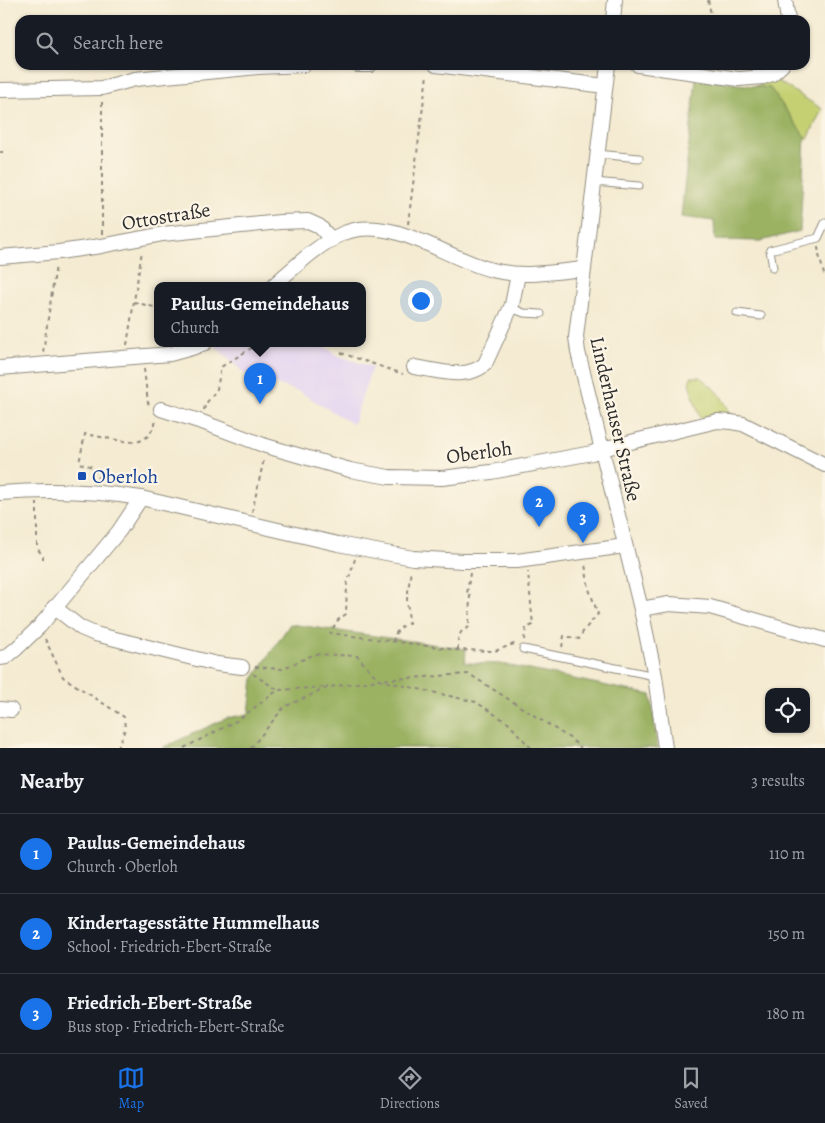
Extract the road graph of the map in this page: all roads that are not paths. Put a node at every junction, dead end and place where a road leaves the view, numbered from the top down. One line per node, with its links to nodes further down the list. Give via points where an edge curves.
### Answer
1 (615, 0): 3 (street)
2 (785, 0): 4 (street)
3 (614, 15)
4 (787, 15)
5 (230, 70): 11 (street, via 135,80 102,88)
6 (510, 70): 10 (street)
7 (607, 70): 10 (street, Linderhauser Straße)
8 (674, 70): 9 (street, via 739,79 763,77)
9 (776, 70)
10 (605, 86): 12 (street, Linderhauser Straße)
11 (0, 90)
12 (597, 154): 13 (lane); 14 (street, Linderhauser Straße)
13 (639, 158)
14 (594, 182): 15 (lane); 20 (street, Linderhauser Straße)
15 (639, 186)
16 (825, 223): 19 (lane, via 818,238 770,250)
17 (332, 240): 18 (street, Ottostraße, via 319,226 308,221 280,222 163,234 102,246); 21 (street, via 351,231 372,228 407,236 484,268); 22 (street)
18 (0, 257)
19 (773, 268)
20 (583, 269): 21 (street); 31 (street, Linderhauser Straße, via 576,337)
21 (518, 274): 23 (street)
22 (278, 282)
23 (511, 308): 25 (lane); 28 (street, via 485,364 477,371 454,373)
24 (737, 313): 26 (lane)
25 (541, 314)
26 (761, 316)
27 (194, 347): 29 (street, via 181,352)
28 (414, 367)
29 (0, 368)
30 (161, 409): 31 (street, Oberloh, via 266,446 389,477 442,478 491,472)
31 (602, 449): 32 (street, Oberloh, via 718,421 743,424); 35 (street, Linderhauser Straße)
32 (825, 465)
33 (0, 493): 34 (street, via 53,490 108,492)
34 (141, 498): 35 (street, via 358,549 413,558 471,562 528,560); 36 (street, via 119,531)
35 (625, 546): 37 (street, Linderhauser Straße)
36 (54, 607): 40 (street, via 16,649); 41 (street, via 81,628 95,634 217,664)
37 (641, 609): 38 (street, via 669,604 710,606); 42 (street, Linderhauser Straße)
38 (825, 640)
39 (523, 649): 42 (lane)
40 (0, 658)
41 (242, 667)
42 (655, 676): 43 (street, Linderhauser Straße)
43 (665, 748)

